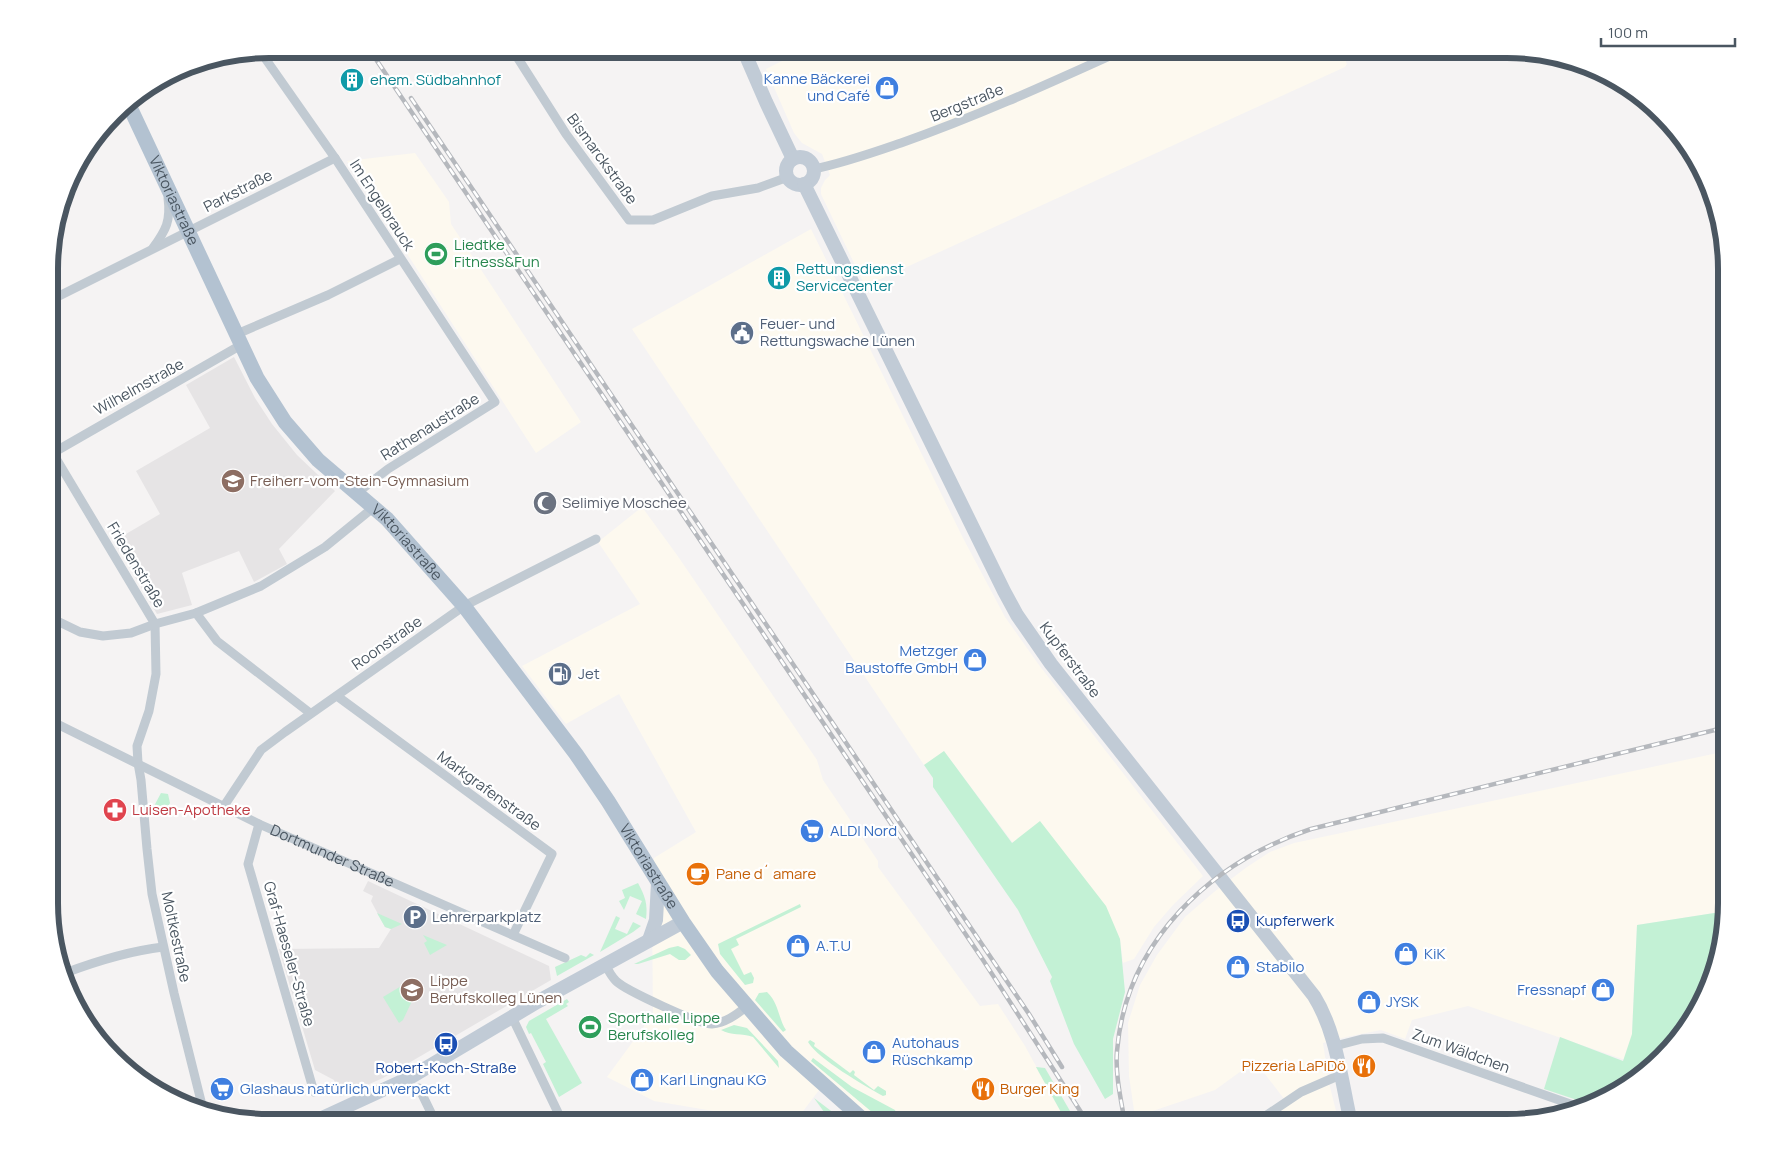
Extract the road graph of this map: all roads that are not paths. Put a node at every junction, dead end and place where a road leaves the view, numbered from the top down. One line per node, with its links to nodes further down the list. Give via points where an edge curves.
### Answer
1 (265, 58): 6 (street, Im Engelbrauck)
2 (518, 58): 9 (street, Bismarckstraße, via 566,134 629,220 653,220 712,196 758,188)
3 (748, 58): 7 (street)
4 (1106, 58): 8 (street, Bergstraße, via 942,128 848,161)
5 (131, 109): 11 (main road, Viktoriastraße)
6 (334, 158): 12 (street, Parkstraße); 14 (street, Im Engelbrauck)
7 (793, 159): 8 (street, via 807,158); 9 (street, via 787,166)
8 (814, 169): 10 (street, via 813,176)
9 (788, 177): 10 (street, via 794,183)
10 (804, 184): 43 (street, Kupferstraße, via 1017,615 1056,671 1314,996)
11 (167, 186): 12 (main road, Viktoriastraße); 13 (street, Parkstraße, via 168,225)
12 (188, 231): 13 (street, Parkstraße); 16 (main road, Viktoriastraße)
13 (153, 248): 15 (street, Parkstraße)
14 (400, 258): 16 (street, Wilhelmstraße); 17 (street, Im Engelbrauck)
15 (58, 296)
16 (239, 339): 18 (street, Wilhelmstraße); 20 (main road, Viktoriastraße, via 262,386 285,422 318,460)
17 (494, 402): 20 (street, Rathenaustraße, via 388,469)
18 (58, 448)
19 (58, 464): 26 (street, Friedenstraße)
20 (357, 493): 21 (main road, Viktoriastraße)
21 (374, 507): 23 (main road, Viktoriastraße); 24 (street, via 325,547 261,586)
22 (596, 539): 23 (street, Roonstraße)
23 (464, 606): 27 (street, Roonstraße); 33 (main road, Viktoriastraße, via 576,754)
24 (196, 612): 26 (street); 28 (street, via 217,641)
25 (58, 621): 26 (street, via 80,632 103,636 131,633)
26 (155, 624): 30 (street, Friedenstraße, via 156,674 149,711 137,746)
27 (337, 696): 28 (street, Roonstraße); 35 (street, Markgrafenstraße, via 552,854)
28 (310, 713): 31 (street, Roonstraße, via 261,750)
29 (58, 724): 30 (street, Dortmunder Straße)
30 (138, 764): 31 (street, Dortmunder Straße); 37 (street, Moltkestraße, via 152,894)
31 (224, 806): 32 (street, Dortmunder Straße)
32 (259, 824): 35 (street, Dortmunder Straße); 46 (street, Graf-Haeseler-Straße, via 248,864)
33 (658, 883): 34 (main road, Viktoriastraße); 36 (street, via 656,920)
34 (683, 922): 36 (street); 41 (main road)
35 (513, 935): 38 (street, Dortmunder Straße)
36 (650, 940): 39 (street)
37 (163, 947): 40 (street, via 134,951); 47 (street, Moltkestraße)
38 (564, 958)
39 (608, 970): 41 (street, via 620,984 709,1024 720,1023); 42 (street)
40 (69, 971)
41 (746, 1007): 52 (main road, via 786,1051)
42 (512, 1017): 49 (street, via 411,1077); 51 (street)
43 (1335, 1046): 44 (street, Kupferstraße); 48 (street, Zum Wäldchen, via 1383,1038)
44 (1340, 1075): 53 (street, via 1293,1096); 54 (street, Kupferstraße)
45 (419, 1088): 50 (street)
46 (314, 1092)
47 (202, 1103)
48 (1571, 1104)
49 (335, 1114)
50 (432, 1114)
51 (559, 1114)
52 (856, 1114)
53 (1267, 1114)
54 (1349, 1114)

